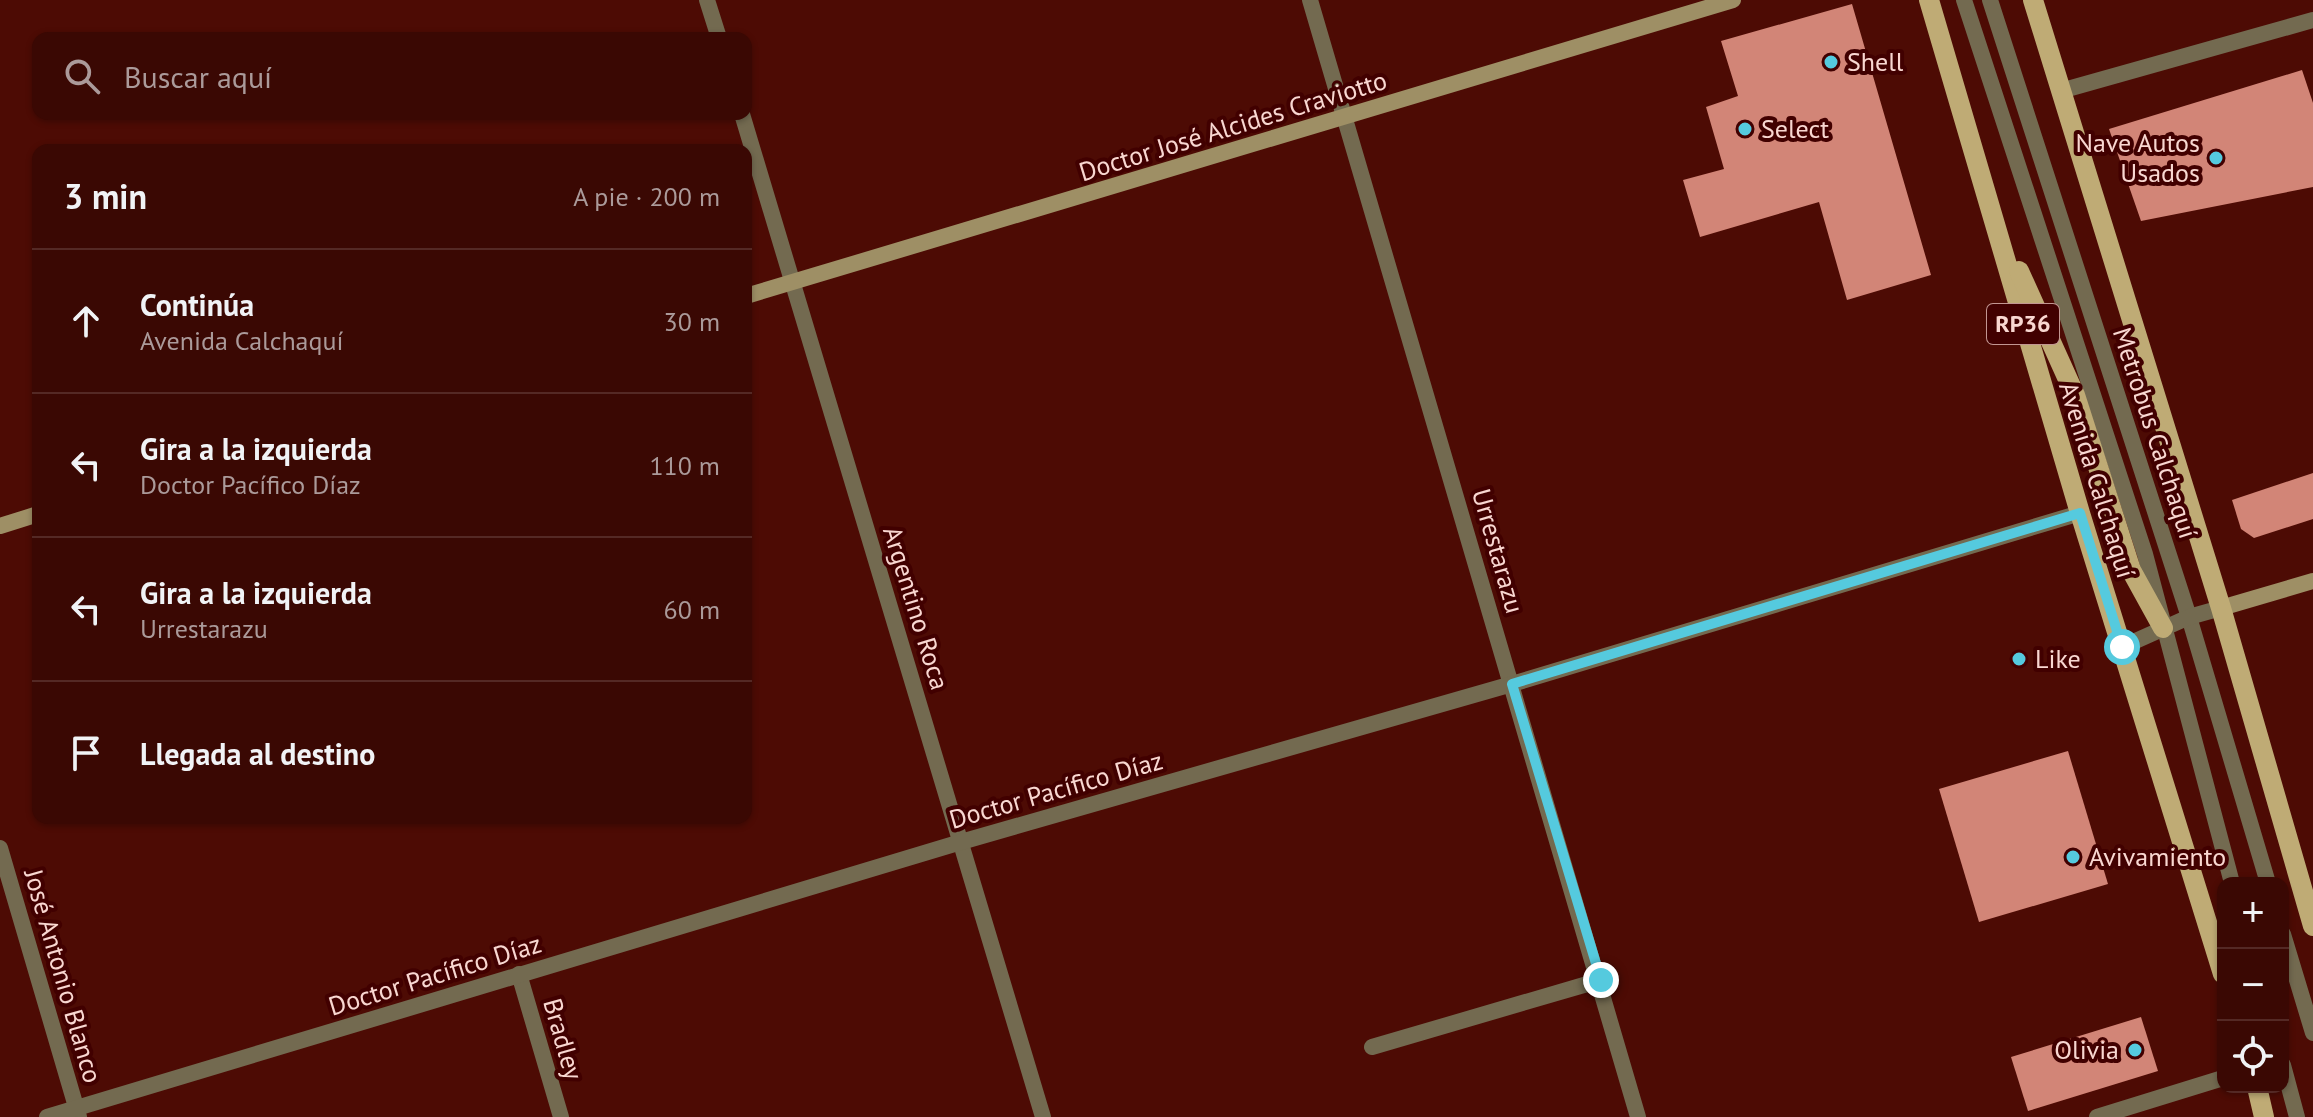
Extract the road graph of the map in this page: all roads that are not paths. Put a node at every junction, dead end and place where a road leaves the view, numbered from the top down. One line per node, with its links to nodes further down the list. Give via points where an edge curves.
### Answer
1 (707, 0): 9 (street)
2 (1310, 0): 11 (street, Urrestarazu)
3 (1733, 0): 11 (main road, Doctor José Alcides Craviotto)
4 (1929, 0): 15 (main road, Avenida Calchaquí / RP36)
5 (1964, 0): 24 (street, Metrobus Calchaquí, via 2145,554)
6 (1990, 0): 23 (street, Metrobus Calchaquí)
7 (2033, 0): 10 (main road)
8 (2313, 20): 10 (street)
9 (717, 32)
10 (2064, 90): 22 (main road)
11 (1345, 118): 16 (main road, Doctor José Alcides Craviotto); 26 (street, Urrestarazu)
12 (744, 120): 13 (street, Argentino Roca)
13 (751, 144)
14 (752, 146): 16 (street, Argentino Roca)
15 (1993, 213): 18 (main road, Avenida Calchaquí / RP36); 24 (main road, via 2075,395 2131,570)
16 (794, 281): 17 (main road, Doctor José Alcides Craviotto); 27 (street, Argentino Roca)
17 (752, 294)
18 (2080, 513): 25 (main road, Avenida Calchaquí / RP36); 26 (street, Doctor Pacífico Díaz)
19 (32, 516): 20 (main road)
20 (0, 526)
21 (2313, 581): 22 (main road)
22 (2221, 608): 23 (street); 31 (main road)
23 (2189, 617): 24 (street); 30 (street, Metrobus Calchaquí)
24 (2163, 628): 25 (street); 29 (street, Metrobus Calchaquí)
25 (2122, 647): 33 (main road, Avenida Calchaquí / RP36)
26 (1512, 684): 27 (street, Doctor Pacífico Díaz); 35 (street, Urrestarazu)
27 (961, 842): 34 (street, Doctor Pacífico Díaz); 44 (street, Argentino Roca)
28 (0, 848): 41 (street, José Antonio Blanco)
29 (2230, 877)
30 (2266, 877)
31 (2313, 926)
32 (2288, 949): 36 (street)
33 (2217, 955)
34 (519, 974): 41 (street, Doctor Pacífico Díaz); 43 (street, Bradley)
35 (1601, 980): 37 (street); 45 (street, Urrestarazu)
36 (2313, 1033)
37 (1372, 1047)
38 (2217, 1080): 46 (street)
39 (2289, 1087): 48 (street)
40 (2258, 1093): 47 (main road)
41 (78, 1113): 42 (street, Doctor Pacífico Díaz)
42 (47, 1117)
43 (561, 1117)
44 (1043, 1117)
45 (1638, 1117)
46 (2097, 1117)
47 (2264, 1117)
48 (2297, 1117)

